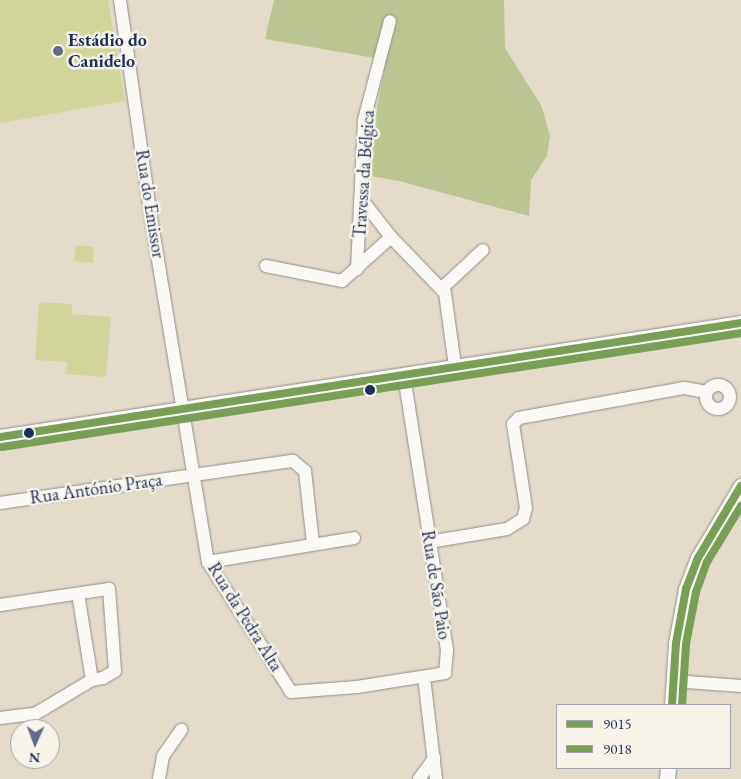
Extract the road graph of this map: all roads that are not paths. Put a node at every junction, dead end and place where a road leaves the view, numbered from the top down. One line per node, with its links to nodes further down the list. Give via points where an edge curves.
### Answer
1 (120, 0): 13 (street, Rua do Emissor)
2 (390, 21): 3 (street, Travessa da Bélgica, via 364,120)
3 (362, 200): 4 (street); 7 (street, Travessa da Bélgica)
4 (391, 237): 7 (street); 8 (street)
5 (483, 250): 8 (street)
6 (266, 266): 7 (street, via 342,281)
7 (357, 269)
8 (441, 289): 10 (street, via 445,293)
9 (741, 323): 10 (main road)
10 (455, 366): 11 (main road)
11 (404, 374): 13 (main road); 19 (street, Rua de São Paio)
12 (707, 392): 19 (street, via 684,388 519,418 513,424 526,508 522,519 506,529)
13 (182, 408): 14 (main road); 15 (street, Rua da Pedra Alta)
14 (0, 437)
15 (192, 475): 17 (street, Rua António Praça); 20 (street, Rua António Praça, via 293,460 304,471); 21 (street, Rua da Pedra Alta)
16 (741, 486): 26 (main road, via 698,558 686,588 676,644)
17 (0, 503)
18 (354, 538): 20 (street)
19 (429, 542): 24 (street, Rua de São Paio, via 447,650 445,673)
20 (313, 544): 21 (street)
21 (208, 562): 24 (street, Rua da Pedra Alta, via 291,692)
22 (78, 594): 23 (street); 25 (street); 25 (street, via 109,589 115,671)
23 (0, 605)
24 (424, 677): 31 (street)
25 (92, 680): 29 (street, via 35,714)
26 (674, 681): 27 (street); 28 (main road)
27 (741, 686)
28 (672, 704)
29 (0, 718)
30 (181, 730): 32 (street, via 163,756)
31 (434, 758): 33 (street); 34 (street)
32 (159, 779)
33 (420, 779)
34 (436, 779)

